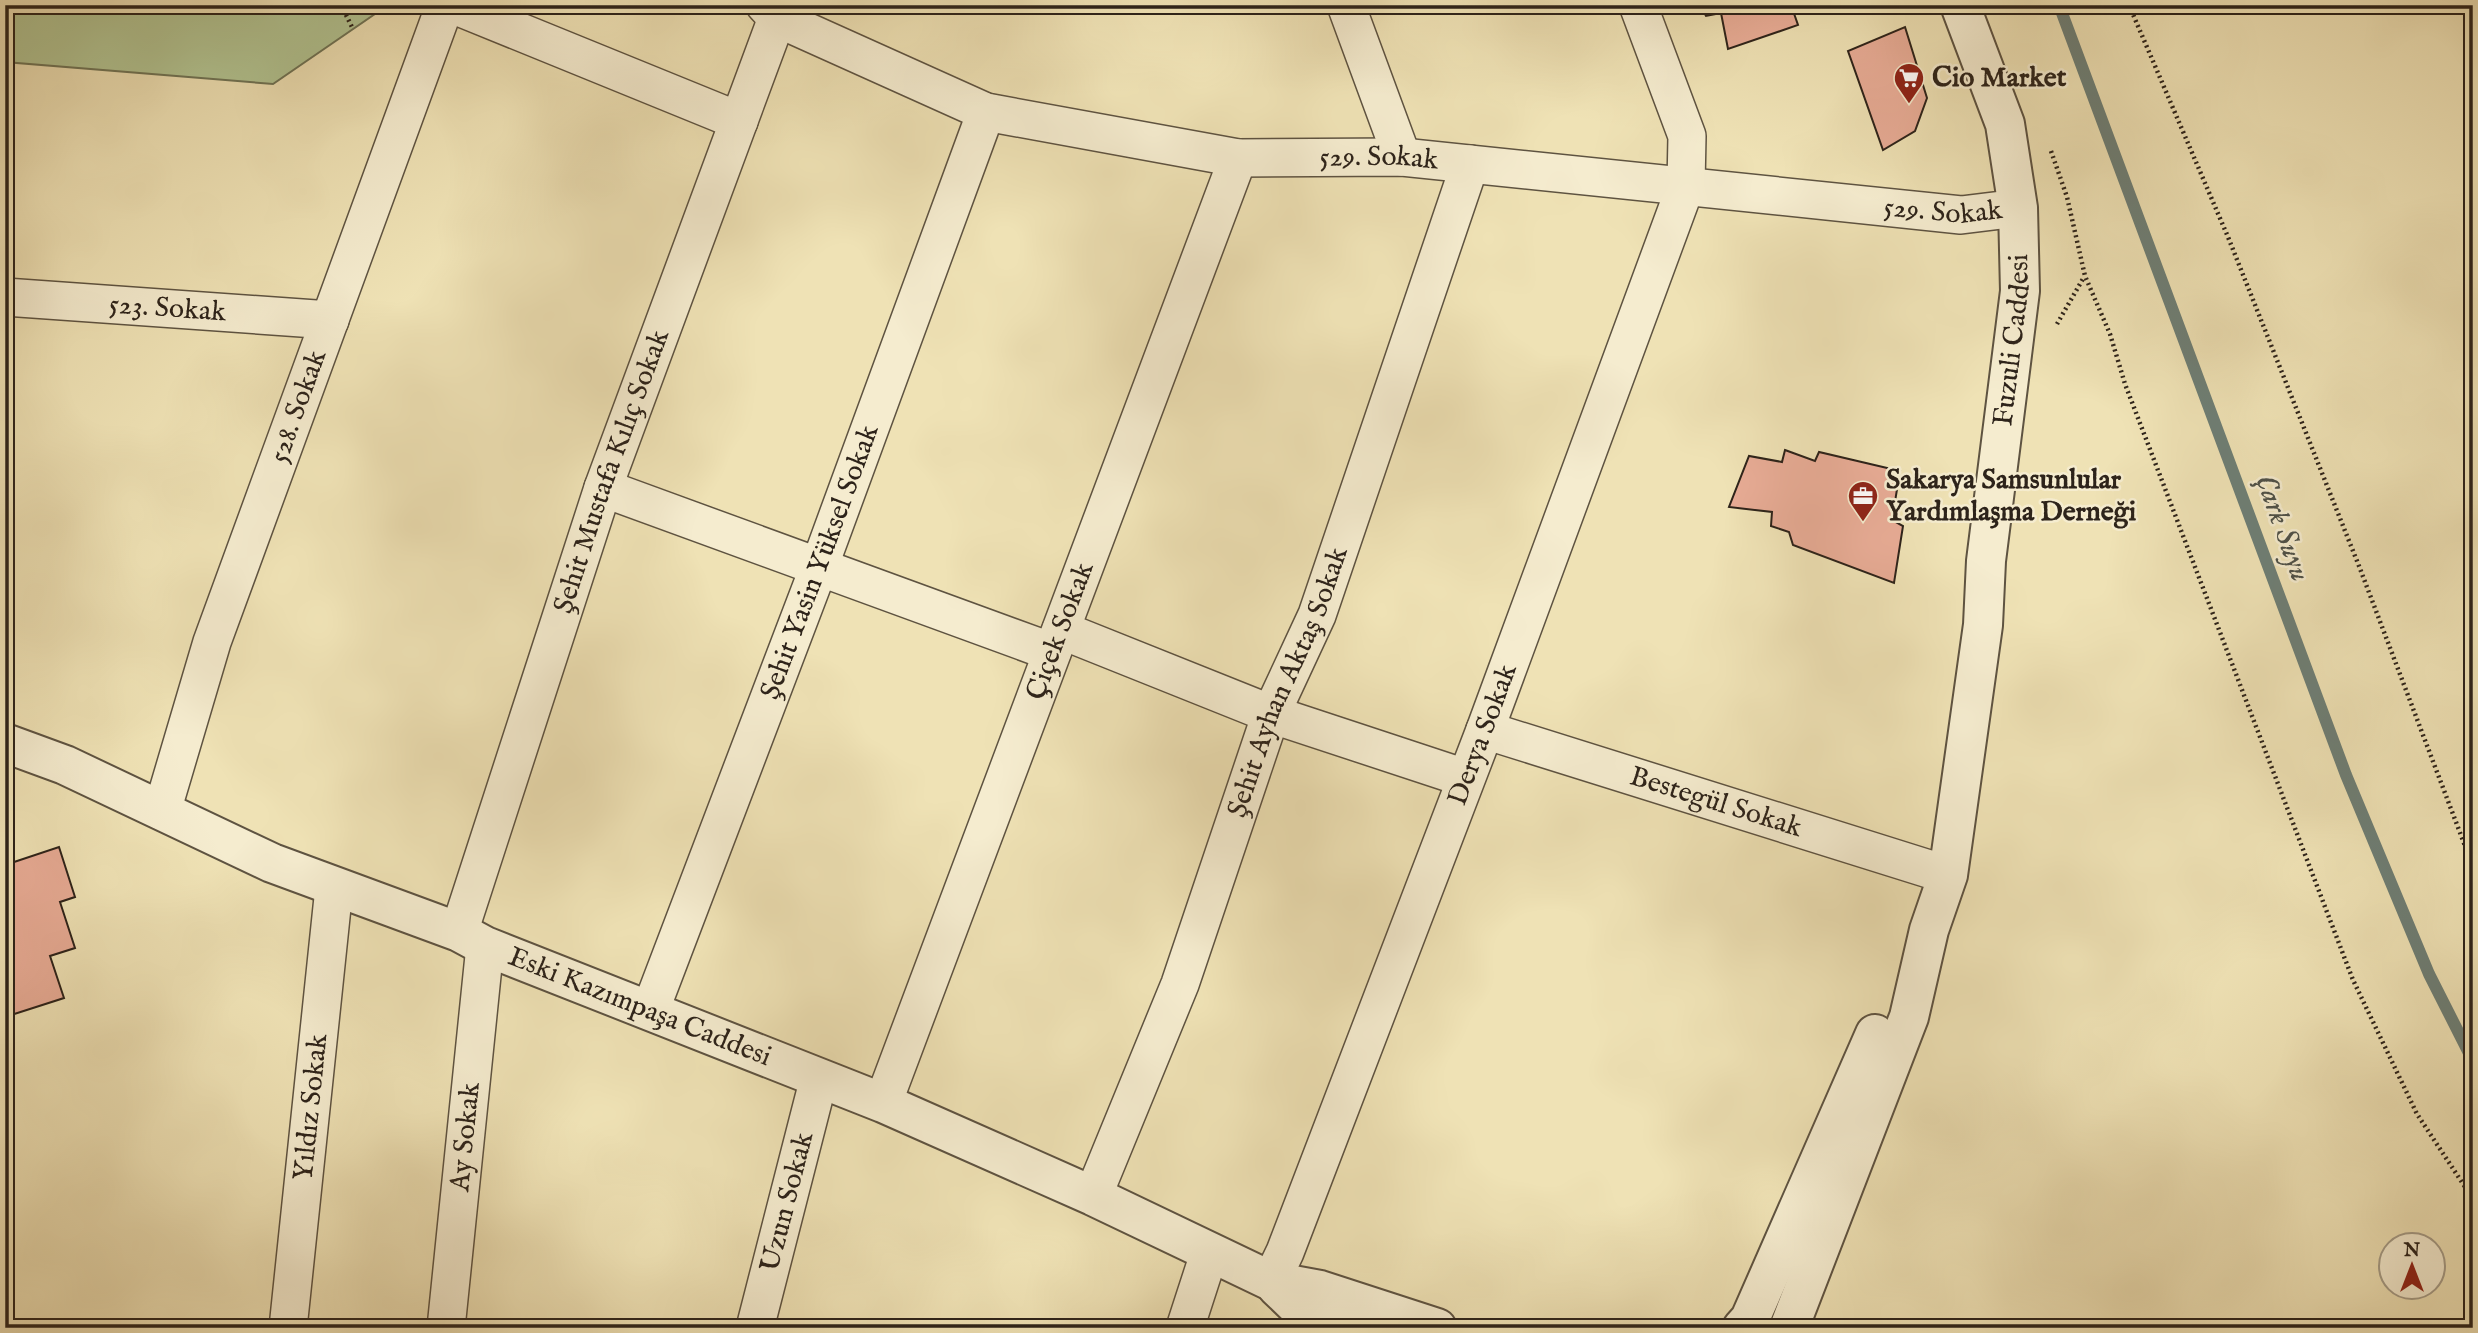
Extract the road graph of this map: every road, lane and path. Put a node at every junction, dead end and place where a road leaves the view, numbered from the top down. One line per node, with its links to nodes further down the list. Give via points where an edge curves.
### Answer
1 (341, 5): 9 (path)
2 (445, 5): 19 (street, 528. Sokak)
3 (454, 5): 11 (street)
4 (1346, 5): 12 (street)
5 (1638, 5): 15 (street, Derya Sokak, via 1687,136)
6 (1960, 5): 16 (street, Fuzuli Caddesi, via 2005,124)
7 (2129, 5): 28 (path, via 2359,566)
8 (771, 11): 10 (street, 529. Sokak); 11 (street, Şehit Mustafa Kılıç Sokak)
9 (354, 29)
10 (986, 112): 13 (street, 529. Sokak); 21 (street, Şehit Yasin Yüksel Sokak)
11 (739, 121): 20 (street, Şehit Mustafa Kılıç Sokak)
12 (1402, 157): 13 (street, 529. Sokak); 14 (street, 529. Sokak)
13 (1238, 158): 22 (street, Çiçek Sokak)
14 (1470, 164): 15 (street, 529. Sokak); 23 (street, Şehit Ayhan Aktaş Sokak, via 1317,615)
15 (1686, 185): 16 (street, 529. Sokak, via 1961,215); 24 (street, Derya Sokak)
16 (2018, 208): 29 (street, Fuzuli Caddesi, via 2020,291 1986,561 1983,625)
17 (2085, 276): 37 (path, via 2353,981 2417,1114)
18 (5, 297): 19 (street, 523. Sokak)
19 (330, 320): 27 (street, 528. Sokak, via 212,642)
20 (603, 488): 21 (street); 32 (street, Şehit Mustafa Kılıç Sokak)
21 (820, 567): 22 (street); 33 (street, Şehit Yasin Yüksel Sokak)
22 (1056, 641): 23 (street); 35 (street, Çiçek Sokak)
23 (1271, 714): 26 (street); 36 (street, Şehit Ayhan Aktaş Sokak, via 1180,984)
24 (1485, 730): 26 (street, Derya Sokak); 29 (street, Bestegül Sokak)
25 (5, 743): 27 (street, Eski Kazımpaşa Caddesi, via 65,765)
26 (1465, 778): 39 (street, Derya Sokak)
27 (162, 811): 30 (street, Eski Kazımpaşa Caddesi)
28 (2473, 867)
29 (1948, 875): 31 (street, Fuzuli Caddesi)
30 (334, 888): 32 (street, Eski Kazımpaşa Caddesi); 40 (street, Yıldız Sokak)
31 (1929, 930): 46 (street, via 1883,1015 1802,1206); 47 (street, via 1909,1017)
32 (472, 939): 33 (street, Eski Kazımpaşa Caddesi); 41 (street, Ay Sokak)
33 (650, 1011): 34 (street, Eski Kazımpaşa Caddesi)
34 (818, 1078): 35 (street, Eski Kazımpaşa Caddesi); 42 (street, Uzun Sokak)
35 (883, 1103): 36 (street, Eski Kazımpaşa Caddesi)
36 (1093, 1196): 38 (street, Eski Kazımpaşa Caddesi)
37 (2473, 1199)
38 (1209, 1254): 39 (street, Eski Kazımpaşa Caddesi); 43 (street)
39 (1271, 1281): 44 (street, Eski Kazımpaşa Caddesi, via 1302,1311); 45 (street, Eski Kazımpaşa Caddesi, via 1320,1290)
40 (288, 1328)
41 (446, 1328)
42 (755, 1328)
43 (1185, 1328)
44 (1342, 1328)
45 (1437, 1328)
46 (1742, 1328)
47 (1789, 1328)

